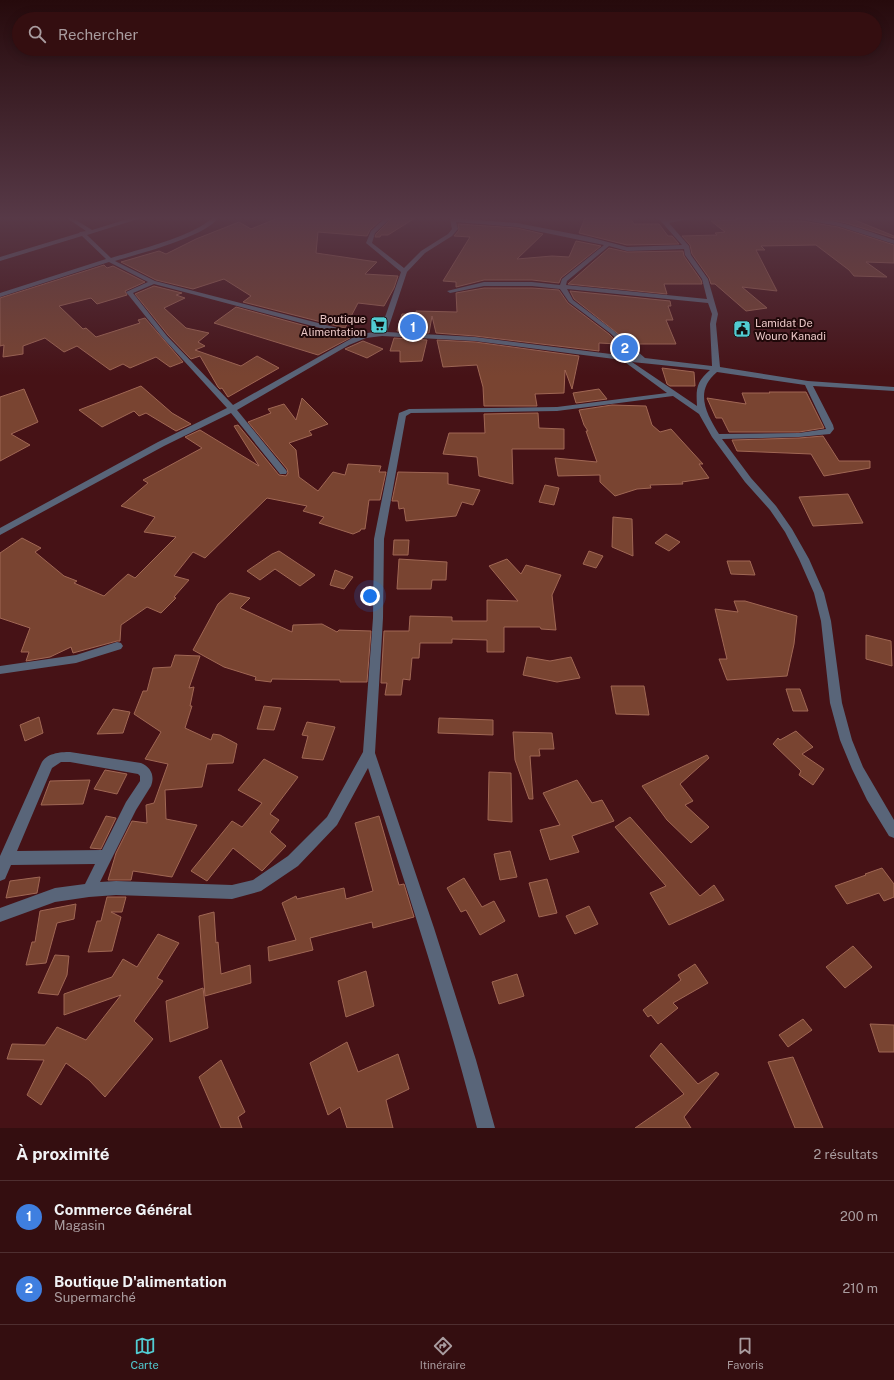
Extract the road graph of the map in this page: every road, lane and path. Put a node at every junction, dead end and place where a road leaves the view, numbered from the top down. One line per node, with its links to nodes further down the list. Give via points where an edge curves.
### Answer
1 (77, 271): 9 (street)
2 (130, 271): 6 (street)
3 (404, 271): 11 (street)
4 (575, 271): 7 (street, via 564,280)
5 (699, 271): 10 (street, via 705,279)
6 (153, 282): 12 (street); 19 (street, via 129,292 165,337)
7 (563, 287): 8 (street, via 484,284); 10 (street); 14 (street, via 571,301 612,332)
8 (450, 291)
9 (0, 295)
10 (712, 301): 15 (street, via 715,314)
11 (382, 332): 12 (street); 13 (street, via 395,335 475,339)
12 (359, 336): 19 (street)
13 (623, 359): 14 (street); 18 (street)
14 (643, 361): 15 (street)
15 (716, 369): 16 (street); 20 (street, via 706,377 700,388)
16 (808, 383): 17 (street); 21 (street, via 829,425 830,429 827,432)
17 (894, 389)
18 (674, 394): 20 (street); 26 (street, via 557,409 409,411 402,415 379,539 378,618)
19 (232, 409): 22 (street); 23 (street, via 161,444)
20 (702, 413): 21 (street)
21 (716, 437): 27 (street, via 773,508 804,559 826,621 836,703 846,740 872,796)
22 (283, 472)
23 (0, 532)
24 (117, 646): 25 (street, via 76,659)
25 (0, 670)
26 (369, 753): 31 (street, via 332,821 293,861 256,886 232,892 116,888); 33 (street, via 427,928)
27 (894, 832)
28 (105, 857): 29 (street); 29 (street, via 146,782 146,774 141,769 59,757 47,764); 31 (street)
29 (6, 858): 30 (street)
30 (0, 874)
31 (89, 890): 32 (street, via 55,896)
32 (0, 915)
33 (486, 1128)

